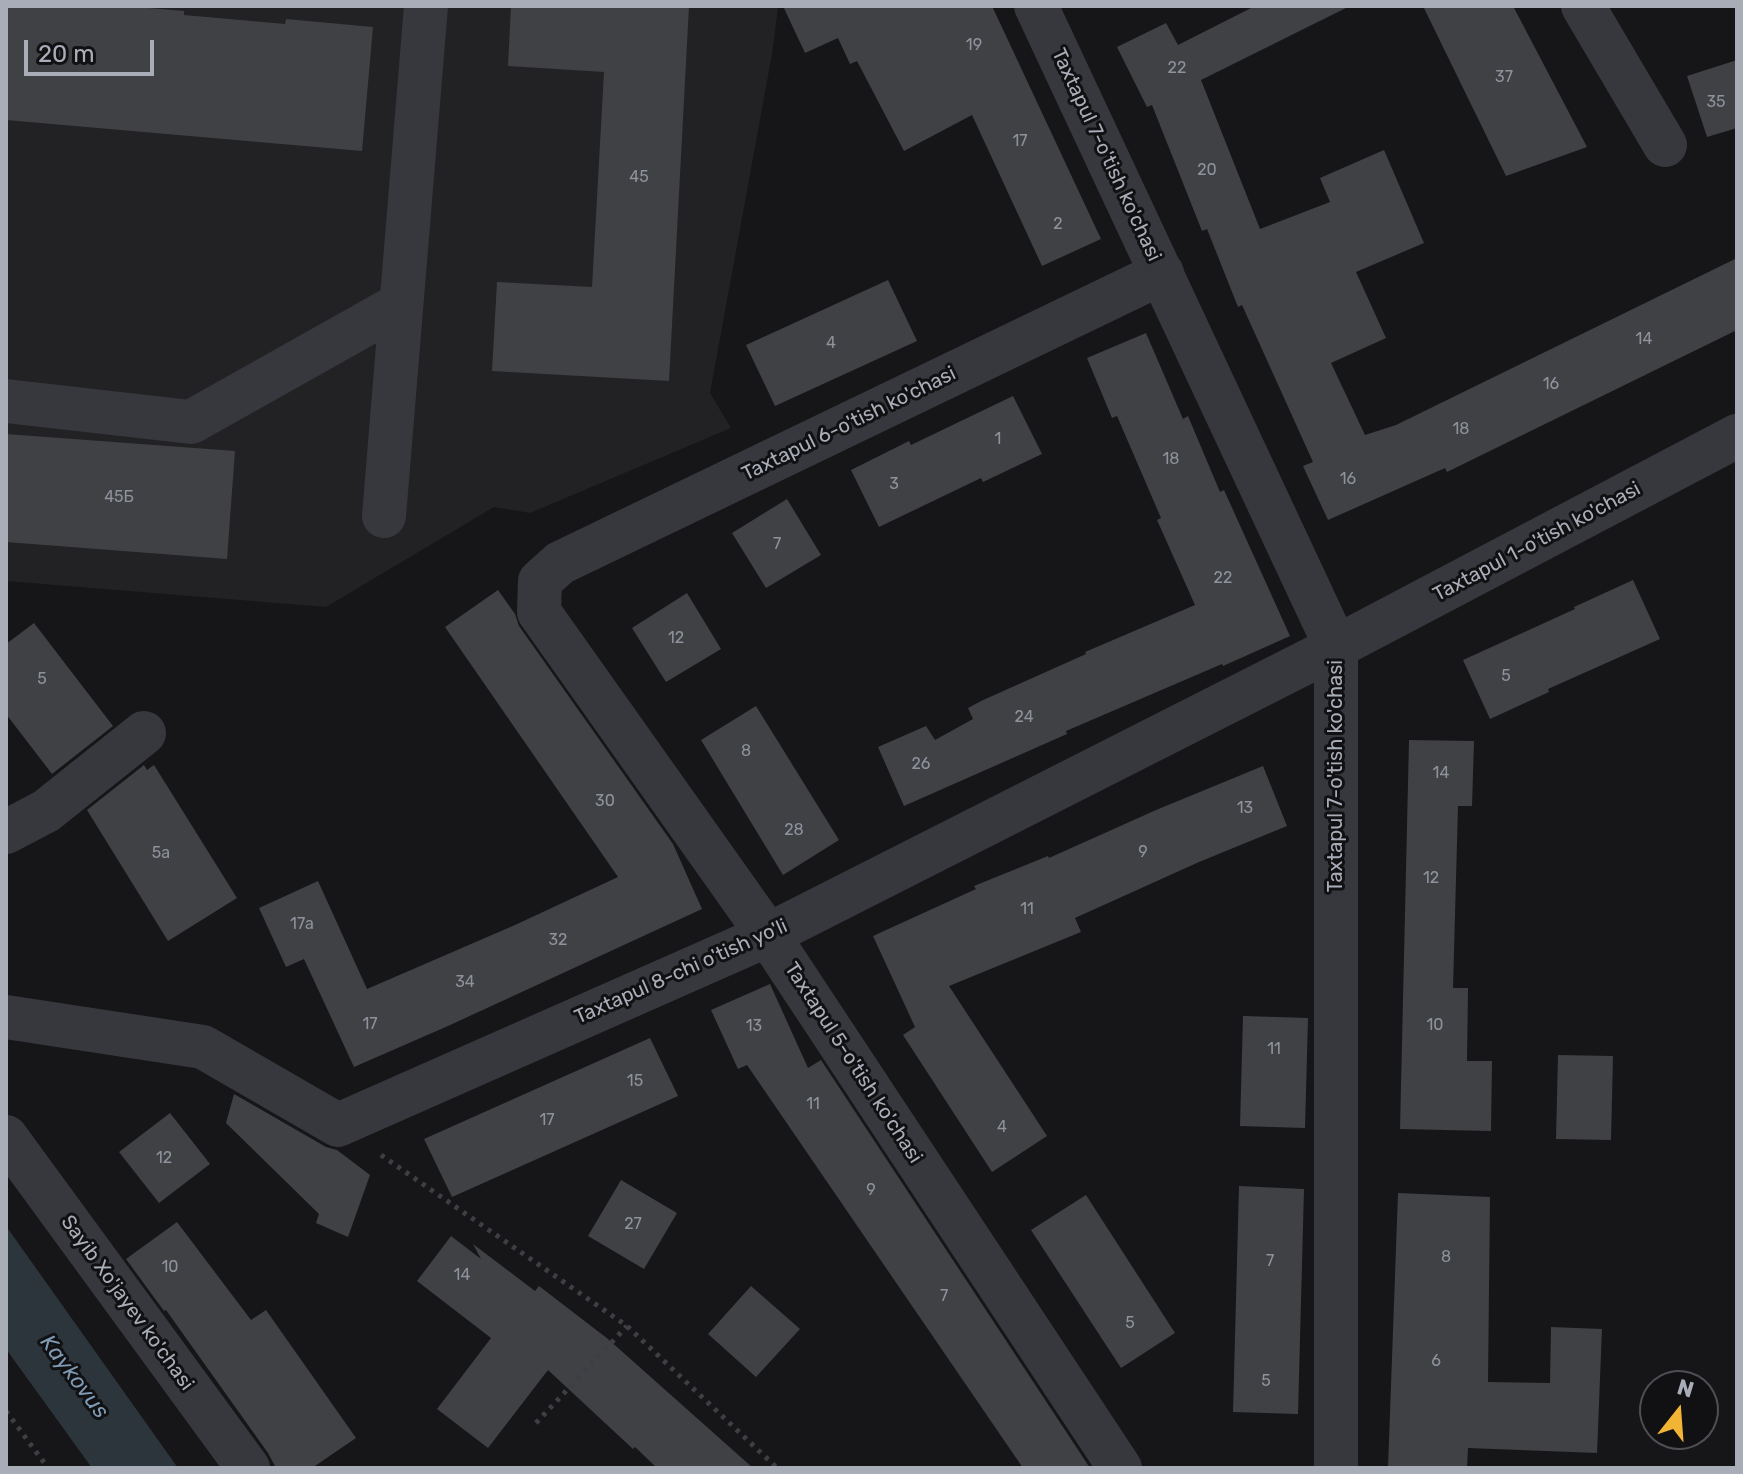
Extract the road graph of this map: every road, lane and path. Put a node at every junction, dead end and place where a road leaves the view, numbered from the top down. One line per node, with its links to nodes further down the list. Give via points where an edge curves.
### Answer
1 (426, 6): 6 (street)
2 (1036, 6): 5 (street, Taxtapul 7-o'tish ko'chasi)
3 (1583, 6): 4 (street)
4 (1665, 145)
5 (1162, 273): 10 (street, Taxtapul 6-o'tish ko'chasi, via 560,563); 11 (street, Taxtapul 7-o'tish ko'chasi)
6 (401, 304): 7 (street, via 191,422); 9 (street)
7 (6, 401)
8 (1737, 436): 11 (street, Taxtapul 1-o'tish ko'chasi)
9 (384, 516)
10 (540, 581): 14 (street, Taxtapul 5-o'tish ko'chasi, via 539,612)
11 (1336, 647): 14 (street, Taxtapul 8-chi o'tish yo'li); 25 (street, Taxtapul 7-o'tish ko'chasi)
12 (144, 733): 13 (street, via 46,811)
13 (6, 832)
14 (768, 935): 16 (street, Taxtapul 8-chi o'tish yo'li); 24 (street, Taxtapul 5-o'tish ko'chasi)
15 (6, 1017): 16 (street, via 203,1047)
16 (338, 1125): 18 (path)
17 (6, 1137): 22 (street, Sayib Xo'jayev ko'chasi)
18 (627, 1326): 20 (path); 23 (path)
19 (6, 1411): 21 (path)
20 (536, 1423)
21 (48, 1468)
22 (248, 1468)
23 (777, 1468)
24 (1120, 1468)
25 (1336, 1468)

